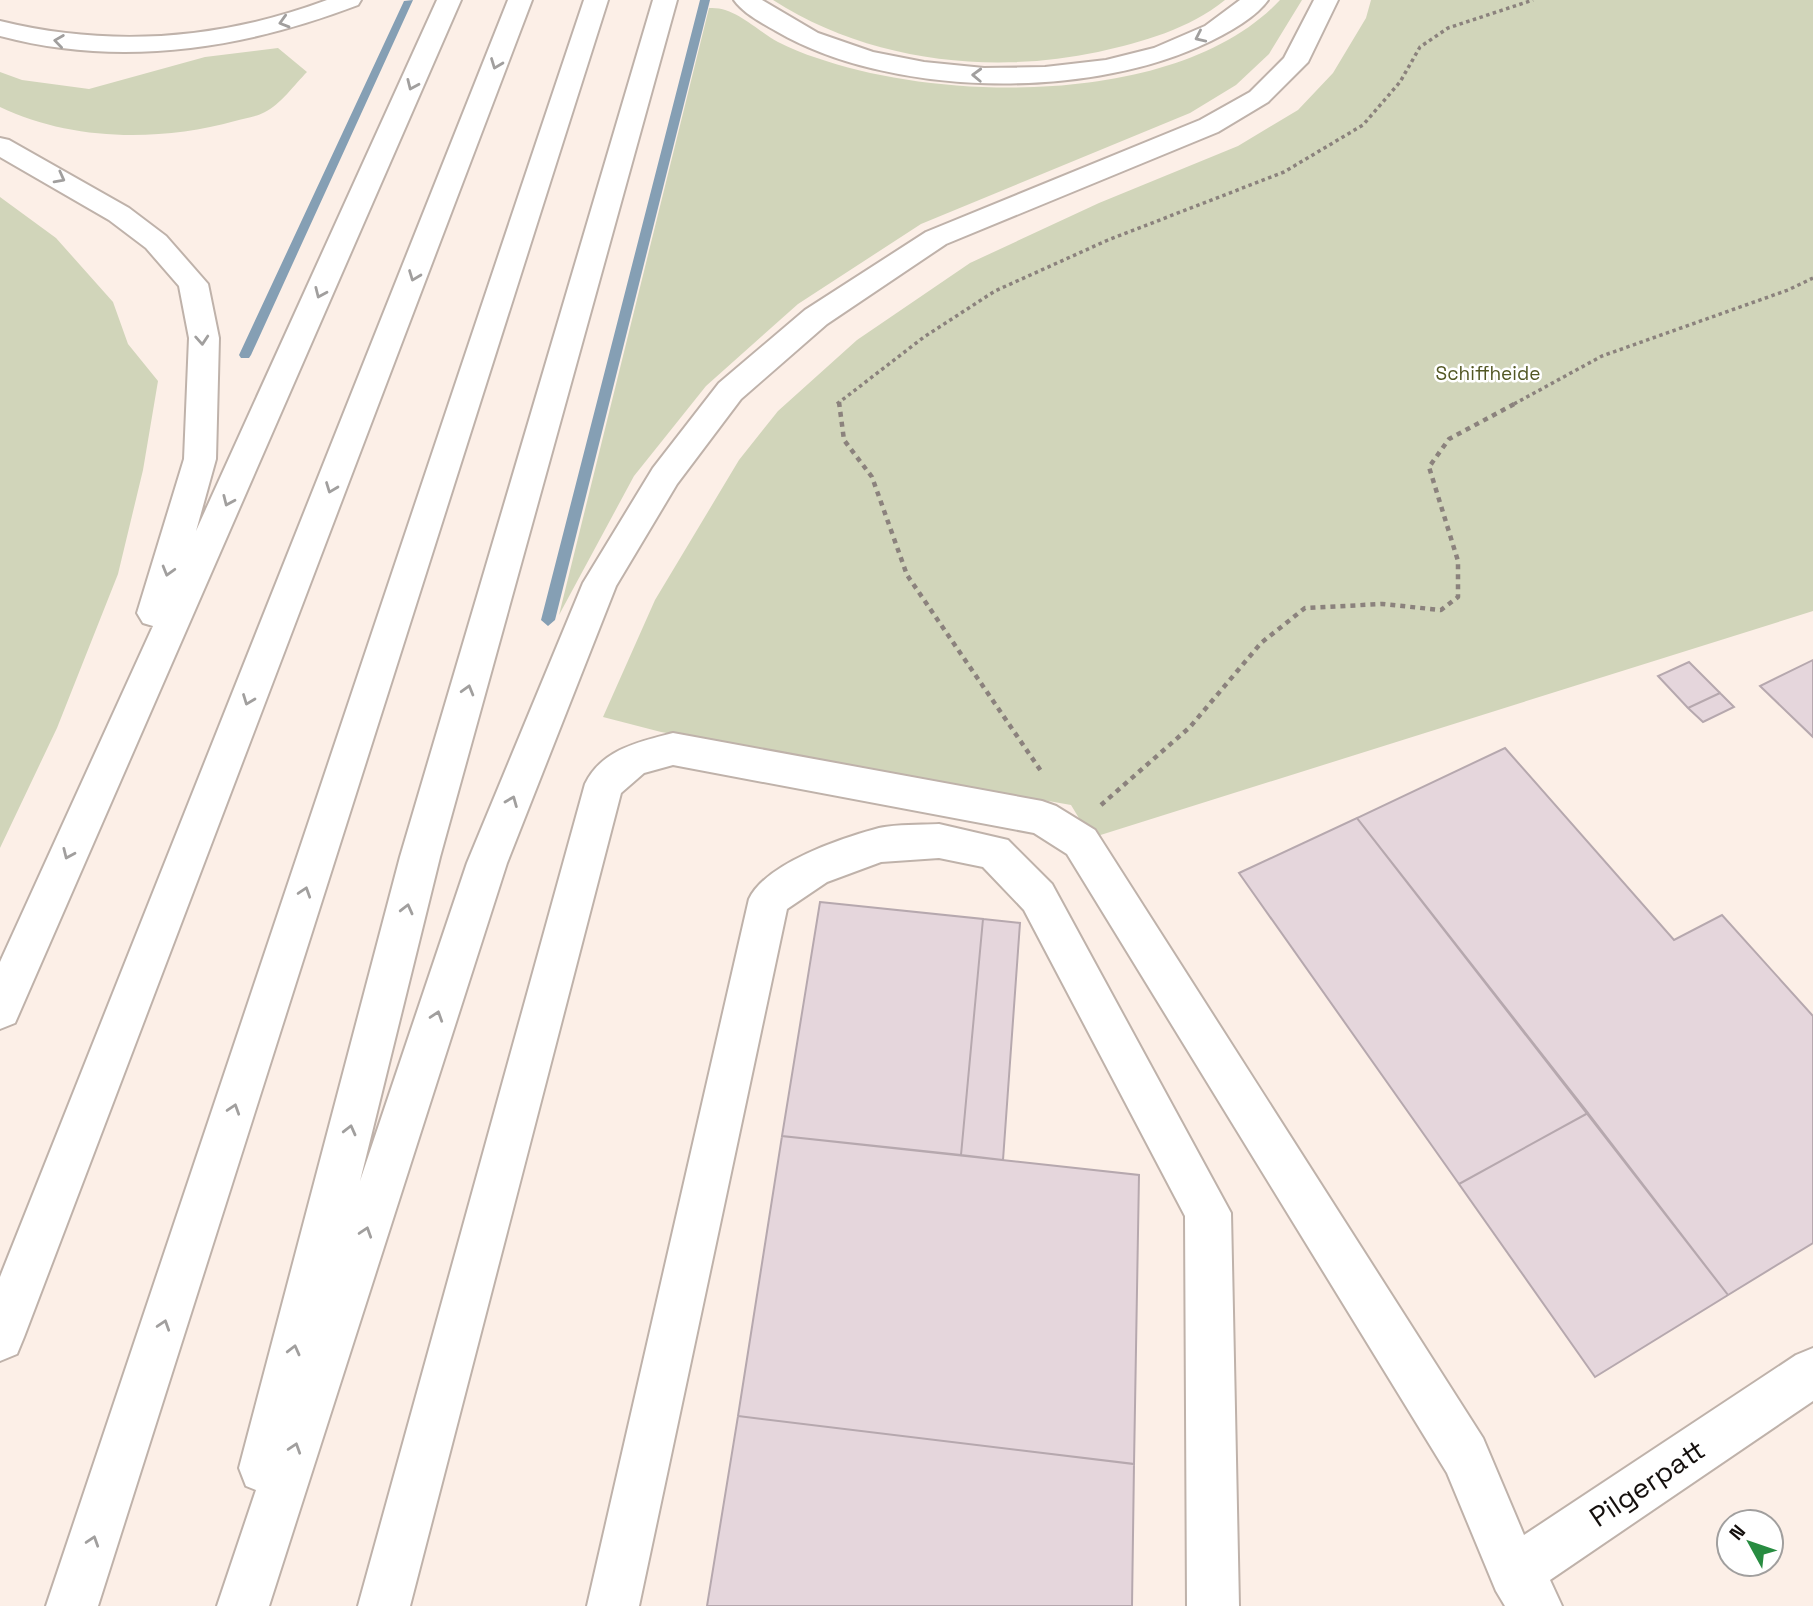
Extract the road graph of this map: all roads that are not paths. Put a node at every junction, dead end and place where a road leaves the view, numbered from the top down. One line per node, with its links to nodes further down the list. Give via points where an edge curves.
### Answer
1 (349, 0): 9 (main road, one-way to 9, via 270,26 190,41 71,43)
2 (449, 0): 11 (main road, one-way to 11)
3 (520, 0): 13 (main road, one-way to 13)
4 (596, 0): 16 (main road, one-way to 4)
5 (665, 0): 17 (main road, one-way to 5, via 420,857)
6 (746, 0): 7 (main road, one-way to 6, via 1209,33 1149,57 1079,71 1001,76 924,70 852,54 791,30)
7 (1256, 0)
8 (1326, 0): 18 (main road, one-way to 8, via 487,863 600,583 665,476 730,391 816,317 936,238 1209,126 1259,97 1295,62)
9 (0, 28)
10 (0, 146): 11 (main road, one-way to 11, via 100,202 156,242 193,284 204,338 200,459 159,603)
11 (96, 792): 12 (main road, one-way to 12)
12 (0, 1009)
13 (0, 1337)
14 (1813, 1372): 15 (main road, Pilgerpatt)
15 (1525, 1589): 19 (main road, via 1465,1456 1080,842 1042,818 673,749 632,760 604,784)
16 (72, 1606)
17 (228, 1606)
18 (243, 1606)
19 (384, 1606)
20 (613, 1606): 21 (main road, via 769,899 813,869 881,845 939,841 993,852 1038,897 1208,1213)
21 (1213, 1606)

